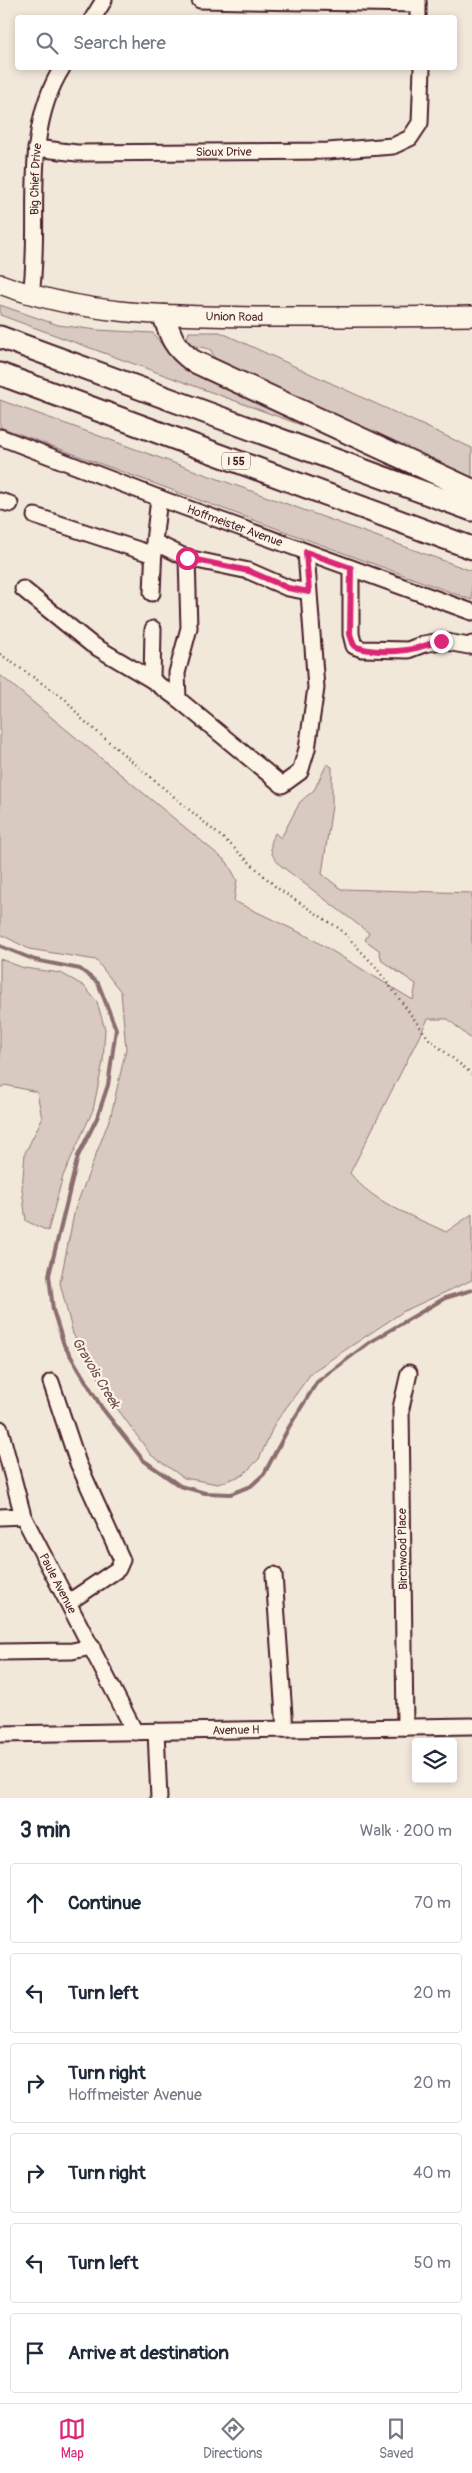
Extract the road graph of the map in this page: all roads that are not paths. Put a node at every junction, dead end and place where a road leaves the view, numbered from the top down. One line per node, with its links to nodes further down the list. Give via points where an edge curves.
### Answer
1 (104, 0): 4 (street)
2 (200, 0): 3 (street)
3 (418, 7)
4 (96, 15)
5 (61, 70): 7 (street, Big Chief Drive, via 50,86)
6 (422, 70): 7 (street, Sioux Drive, via 420,123 410,138 393,146 328,151 77,153)
7 (36, 148): 9 (street, Big Chief Drive, via 35,268)
8 (0, 284): 9 (main road, Union Road)
9 (31, 295): 10 (main road, Union Road, via 100,310)
10 (164, 316): 11 (main road, Union Road); 15 (highway, via 179,351 193,361)
11 (472, 316)
12 (0, 337): 17 (highway)
13 (0, 374): 20 (highway, I 55)
14 (0, 437): 16 (street, Hoffmeister Avenue)
15 (472, 490)
16 (159, 498): 19 (street); 21 (street, Hoffmeister Avenue)
17 (472, 510)
18 (35, 516): 19 (street)
19 (154, 548): 22 (street); 26 (street)
20 (472, 548)
21 (306, 552): 23 (street, Hoffmeister Avenue); 25 (street)
22 (187, 558): 25 (street, via 249,571 288,588); 31 (street, via 189,628 177,673)
23 (351, 568): 27 (street, Hoffmeister Avenue); 29 (street, via 350,634 354,646 408,650 441,641)
24 (23, 589): 30 (street, via 91,644)
25 (309, 592): 31 (street, via 316,688 307,749 300,772 282,785)
26 (152, 593)
27 (472, 612)
28 (153, 629): 30 (street)
29 (472, 644)
30 (152, 680): 31 (street)
31 (178, 699)
32 (409, 1373): 41 (street, Birchwood Place, via 401,1408)
33 (51, 1382): 38 (street, via 78,1463 122,1560 118,1569)
34 (0, 1429): 35 (street, Paule Avenue)
35 (23, 1516): 36 (street); 38 (street, Paule Avenue)
36 (0, 1517)
37 (274, 1575): 43 (street)
38 (68, 1602): 39 (street, Paule Avenue)
39 (92, 1647): 40 (street, via 72,1651); 45 (street, Paule Avenue)
40 (0, 1652)
41 (405, 1726): 42 (street, Avenue H); 43 (street, Avenue H)
42 (472, 1726)
43 (285, 1728): 44 (street, Avenue H)
44 (156, 1731): 45 (street, Avenue H); 47 (street)
45 (135, 1732): 46 (street, Avenue H)
46 (0, 1734)
47 (159, 1798)

